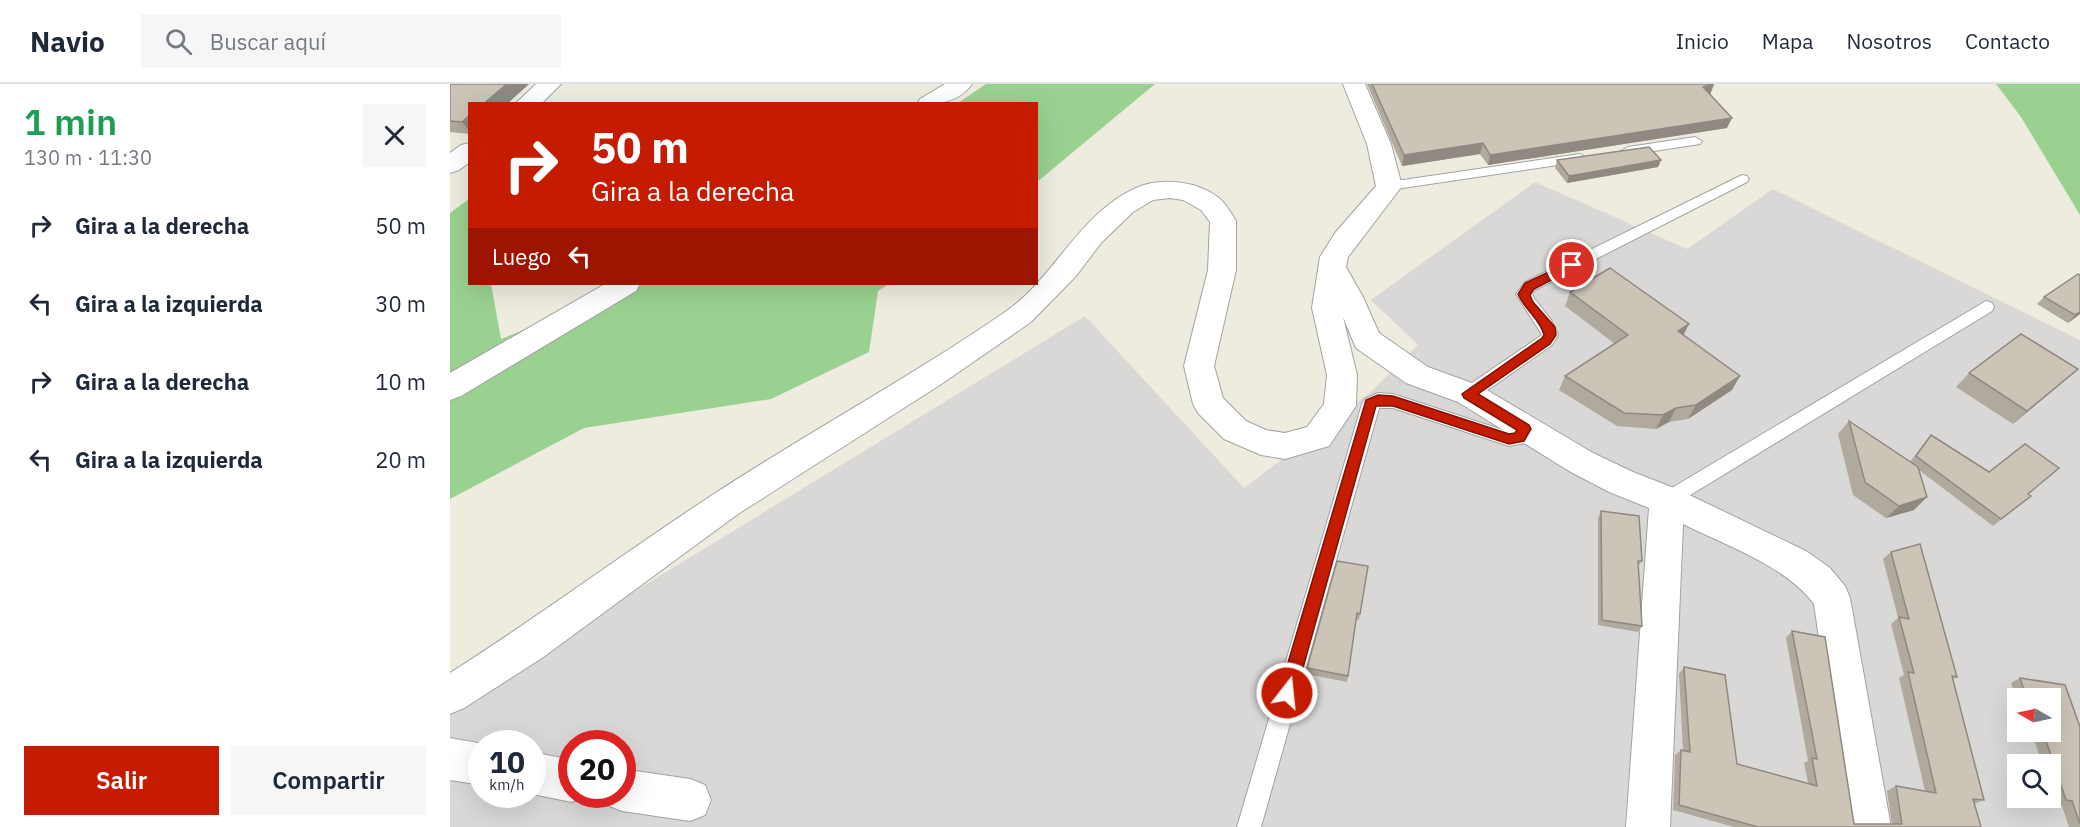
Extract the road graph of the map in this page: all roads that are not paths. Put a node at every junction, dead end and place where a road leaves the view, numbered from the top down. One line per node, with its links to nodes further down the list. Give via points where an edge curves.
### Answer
1 (550, 84): 4 (street)
2 (961, 84): 5 (street)
3 (1354, 84): 12 (street, via 1379,144)
4 (528, 102)
5 (931, 102)
6 (1695, 141): 8 (lane)
7 (468, 152): 10 (street)
8 (1612, 153)
9 (1589, 157): 12 (lane)
10 (450, 165)
11 (1742, 179): 17 (lane, via 1530,286 1524,294 1528,304 1549,327 1550,335)
12 (1389, 186): 13 (street, via 1345,239)
13 (1332, 266): 17 (street, via 1367,340 1417,375); 20 (street, via 1326,308 1342,375 1340,406 1318,437 1285,446 1261,442 1235,430 1209,404 1199,366 1222,270 1222,221 1210,204 1190,193 1146,193 1124,206 1091,237 1021,315 717,510)
14 (624, 285): 16 (street)
15 (1986, 307): 19 (lane)
16 (450, 388)
17 (1468, 394): 18 (street)
18 (1525, 429): 19 (street, via 1621,482); 25 (lane, via 1519,438 1509,439 1393,401 1378,400 1371,404)
19 (1667, 500): 26 (street); 27 (street, via 1793,562 1817,579 1833,598)
20 (450, 695)
21 (450, 759): 22 (street)
22 (468, 762)
23 (636, 792): 24 (street)
24 (690, 800)
25 (1249, 827)
26 (1648, 827)
27 (1869, 827)

